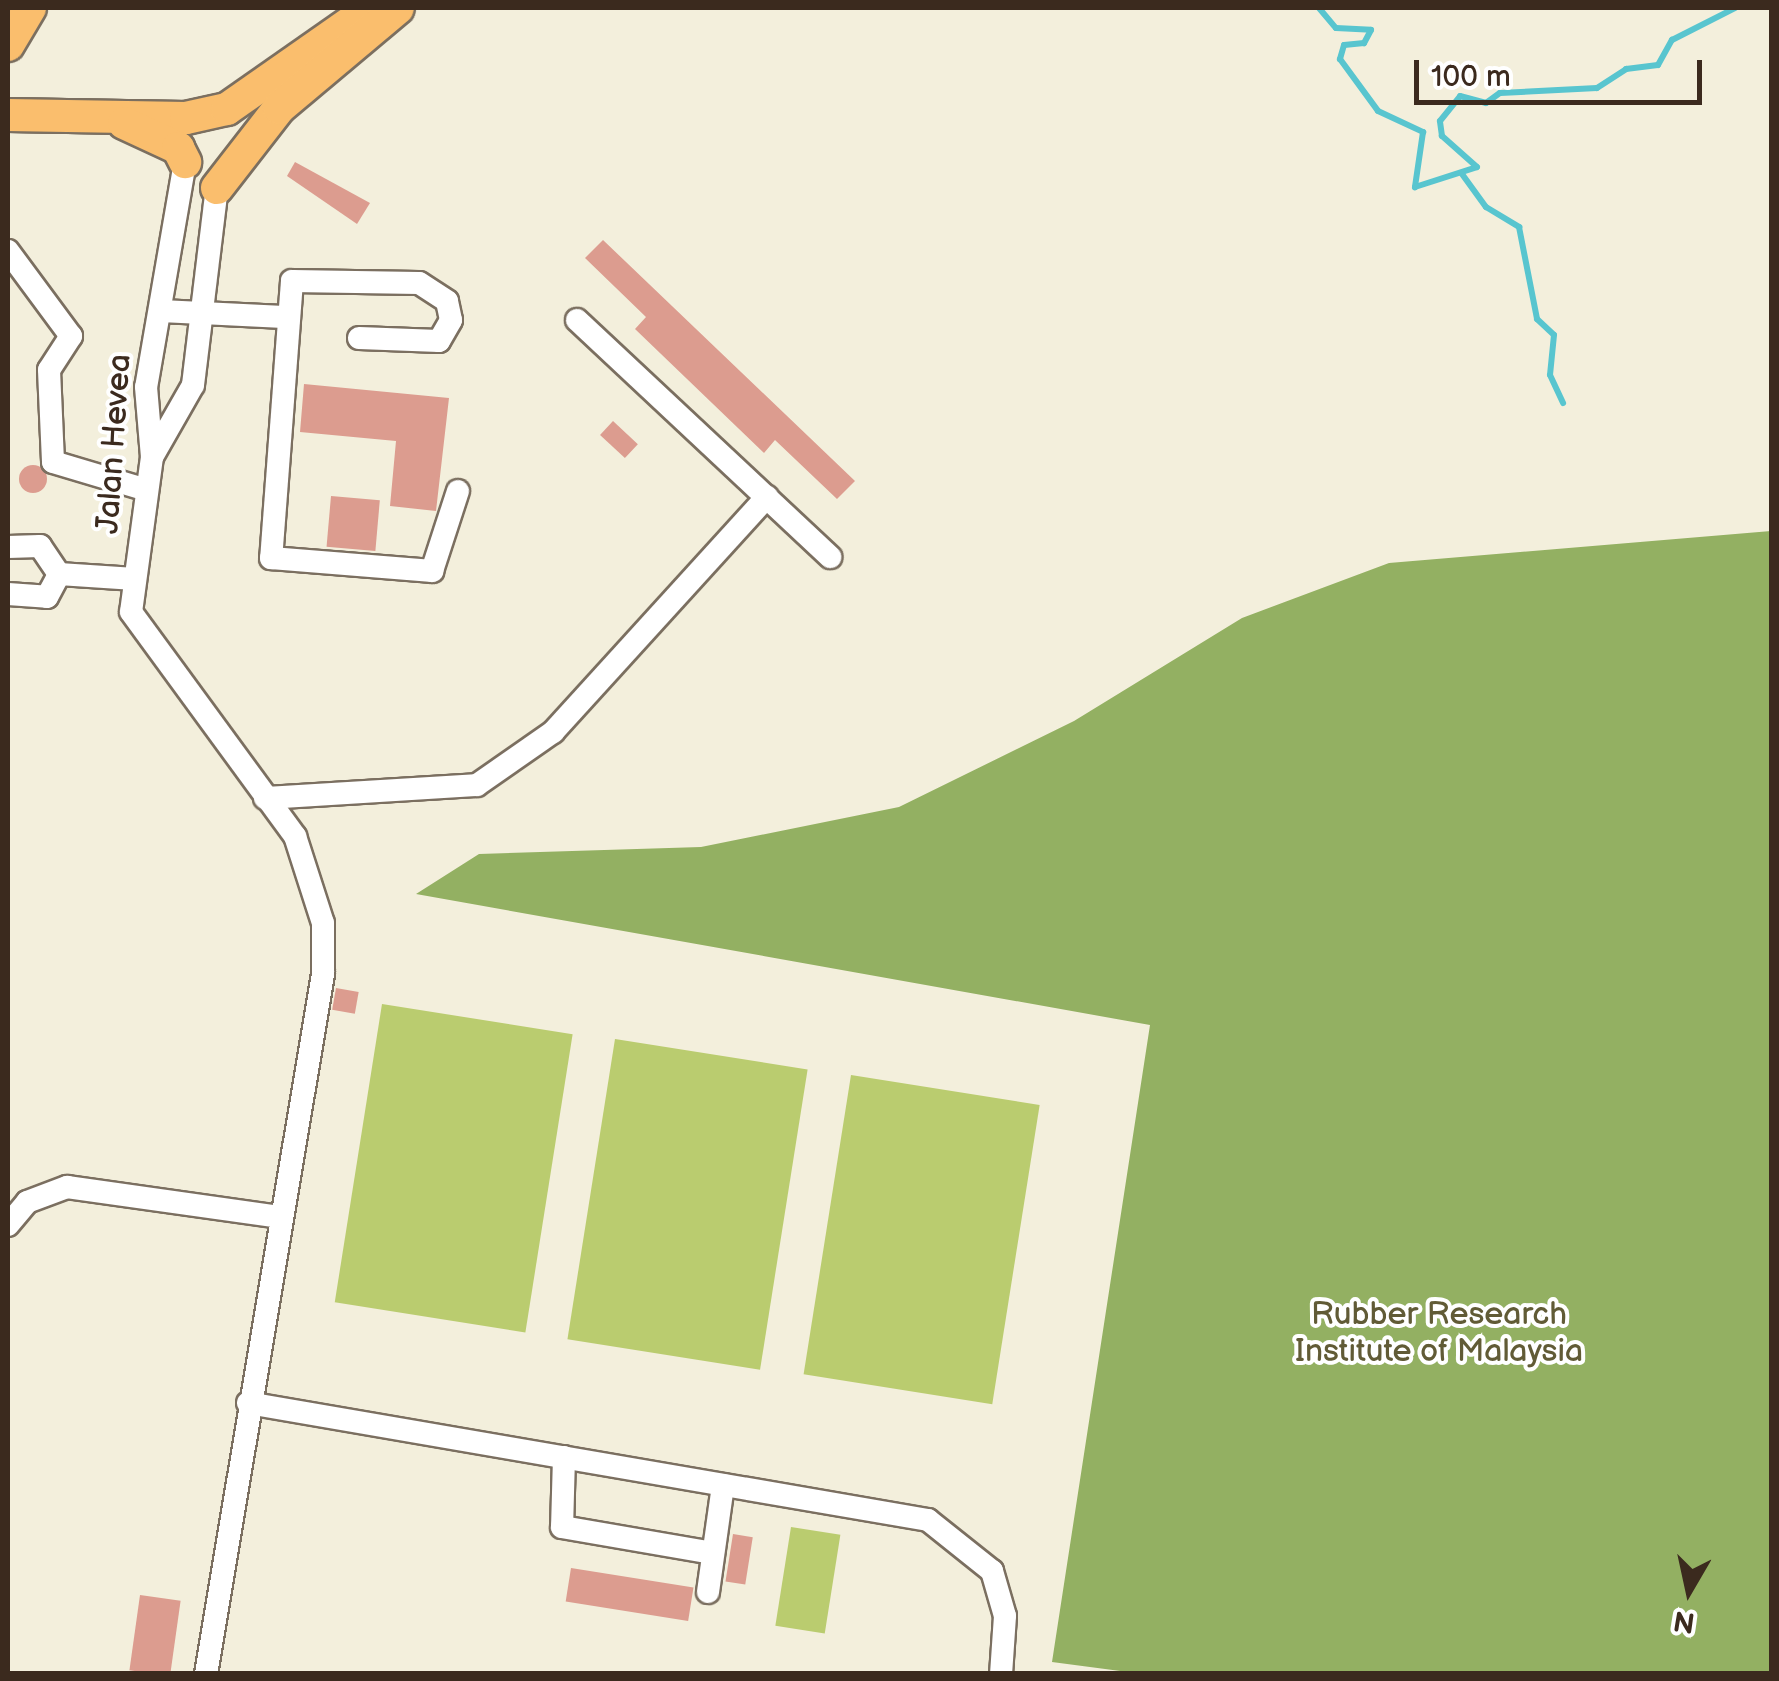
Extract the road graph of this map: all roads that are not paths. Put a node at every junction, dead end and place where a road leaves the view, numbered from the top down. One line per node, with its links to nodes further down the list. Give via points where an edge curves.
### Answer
1 (30, 8): 4 (highway)
2 (371, 8): 5 (highway, via 227,110 186,118)
3 (398, 8): 8 (highway, via 279,108)
4 (8, 44)
5 (101, 113): 6 (highway); 7 (highway, via 161,138)
6 (8, 115)
7 (185, 162): 10 (street, Jalan Hevea)
8 (216, 188): 11 (street)
9 (8, 250): 16 (street, via 71,336 50,370 53,462)
10 (161, 311): 11 (street); 15 (street, Jalan Hevea, via 146,387)
11 (201, 314): 12 (street); 15 (street, via 193,385)
12 (284, 317): 14 (street, via 286,291 307,278 419,283 448,301 451,320 439,341); 17 (street, via 271,558 432,571)
13 (577, 320): 18 (street)
14 (359, 338)
15 (152, 457): 16 (street, Jalan Hevea)
16 (148, 490): 22 (street, Jalan Hevea)
17 (458, 492)
18 (767, 497): 20 (street); 24 (street, via 553,732 477,785)
19 (8, 547): 21 (street, via 40,546)
20 (830, 557)
21 (59, 574): 22 (street); 23 (street, via 47,596)
22 (135, 580): 24 (street, Jalan Hevea, via 131,612)
23 (8, 594)
24 (265, 798): 25 (street, via 314,874 323,922)
25 (280, 1216): 26 (street, via 67,1188 26,1202); 27 (street)
26 (8, 1224)
27 (248, 1402): 28 (street); 32 (street)
28 (564, 1457): 29 (street); 30 (street, via 562,1527)
29 (724, 1485): 30 (street); 33 (street, via 928,1520 966,1542 992,1571 1005,1616)
30 (713, 1554): 31 (street)
31 (708, 1592)
32 (206, 1674)
33 (1001, 1674)

